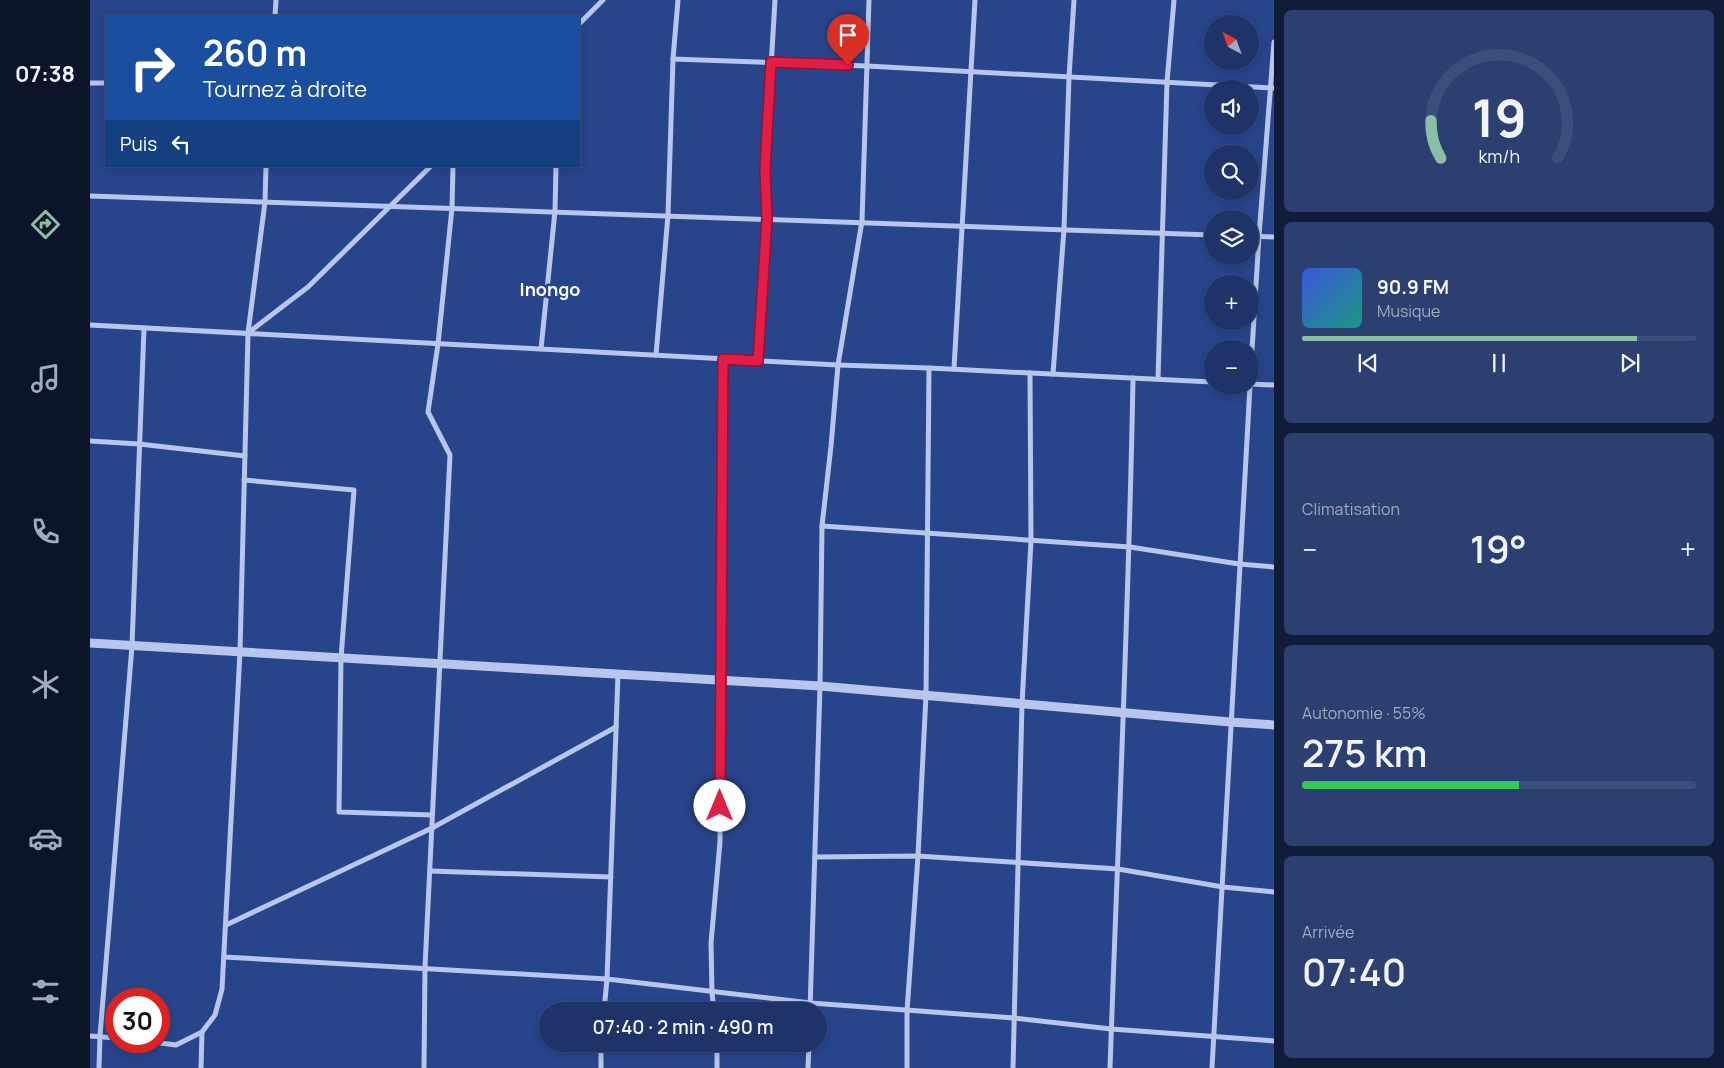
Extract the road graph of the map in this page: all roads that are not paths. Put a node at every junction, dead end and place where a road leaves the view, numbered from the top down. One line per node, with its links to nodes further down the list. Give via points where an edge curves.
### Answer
1 (276, 0): 9 (street)
2 (603, 0): 10 (street)
3 (678, 0): 12 (street)
4 (776, 0): 13 (street)
5 (869, 0): 14 (street)
6 (975, 0): 15 (street)
7 (1074, 0): 16 (street)
8 (1174, 0): 17 (street)
9 (275, 15)
10 (580, 23)
11 (1274, 42): 20 (street)
12 (673, 59): 13 (street); 30 (street)
13 (771, 62): 14 (street); 31 (street, via 765,169)
14 (867, 66): 15 (street); 32 (street)
15 (971, 71): 16 (street); 33 (street)
16 (1069, 77): 17 (street); 34 (street)
17 (1167, 82): 20 (street); 35 (street)
18 (90, 83): 19 (street)
19 (105, 84)
20 (1272, 88): 37 (street)
21 (266, 167): 26 (street)
22 (430, 167): 27 (street)
23 (453, 167): 28 (street)
24 (556, 167): 29 (street)
25 (90, 196): 26 (street)
26 (264, 202): 27 (street); 42 (street)
27 (390, 206): 28 (street); 42 (street, via 308,288)
28 (452, 208): 29 (street); 44 (street)
29 (554, 211): 30 (street); 45 (street)
30 (668, 215): 31 (street); 46 (street)
31 (767, 218): 32 (street); 48 (street)
32 (862, 221): 33 (street); 49 (street)
33 (963, 225): 34 (street); 51 (street)
34 (1064, 229): 35 (street); 53 (street)
35 (1162, 233): 36 (street); 55 (street)
36 (1204, 235)
37 (1259, 236): 38 (street)
38 (1274, 237)
39 (1257, 265): 43 (street)
40 (90, 325): 41 (street)
41 (144, 328): 42 (street); 61 (street)
42 (248, 333): 44 (street); 62 (street)
43 (1253, 340)
44 (438, 344): 45 (street); 74 (street, via 428,412 450,455)
45 (541, 349): 46 (street)
46 (656, 356): 47 (street)
47 (723, 359): 48 (street); 76 (street)
48 (758, 361): 49 (street)
49 (838, 365): 50 (street); 64 (street)
50 (929, 368): 51 (street); 65 (street)
51 (954, 369): 52 (street)
52 (1030, 373): 53 (street); 66 (street)
53 (1053, 374): 54 (street)
54 (1133, 378): 55 (street); 67 (street)
55 (1158, 379): 56 (street)
56 (1204, 382)
57 (1259, 385): 58 (street)
58 (1274, 385)
59 (1249, 395): 68 (street)
60 (90, 441): 61 (street)
61 (140, 444): 62 (street); 71 (street)
62 (245, 456): 63 (street)
63 (244, 480): 72 (street); 73 (street, via 354,490)
64 (822, 526): 65 (street); 77 (street)
65 (926, 534): 66 (street); 78 (street)
66 (1031, 541): 67 (street); 79 (street)
67 (1130, 547): 68 (street); 80 (street)
68 (1239, 564): 69 (street); 81 (street)
69 (1274, 567)
70 (90, 644): 71 (street)
71 (132, 646): 72 (street); 109 (street)
72 (240, 652): 73 (street); 94 (street)
73 (341, 658): 74 (street); 84 (street, via 339,812)
74 (440, 664): 75 (street); 84 (street)
75 (618, 674): 76 (street); 83 (street)
76 (720, 680): 77 (street); 98 (street, via 720,842 711,943)
77 (820, 686): 78 (street); 87 (street)
78 (926, 695): 79 (street); 86 (street)
79 (1022, 704): 80 (street); 88 (street)
80 (1122, 713): 81 (street); 89 (street)
81 (1230, 722): 82 (street); 92 (street)
82 (1274, 724)
83 (616, 726): 85 (street); 91 (street)
84 (432, 815): 85 (street)
85 (432, 828): 90 (street); 94 (street)
86 (918, 856): 87 (street); 88 (street); 104 (street)
87 (814, 857): 102 (street)
88 (1017, 862): 89 (street); 105 (street)
89 (1118, 869): 92 (street); 106 (street)
90 (430, 871): 91 (street); 96 (street)
91 (611, 877): 97 (street)
92 (1222, 887): 93 (street); 111 (street)
93 (1274, 892)
94 (226, 926): 95 (street)
95 (224, 957): 96 (street); 107 (street, via 222,989 215,1015)
96 (425, 968): 97 (street); 119 (street)
97 (607, 979): 98 (street); 99 (street)
98 (712, 992): 100 (street); 101 (street)
99 (605, 1002)
100 (713, 1002)
101 (794, 1002)
102 (810, 1002)
103 (827, 1005): 104 (street)
104 (907, 1011): 105 (street); 123 (street)
105 (1014, 1018): 106 (street); 124 (street)
106 (1111, 1029): 111 (street); 125 (street)
107 (202, 1032): 113 (street, via 176,1045); 118 (street)
108 (90, 1036): 109 (street)
109 (100, 1036): 110 (street); 117 (street)
110 (105, 1037)
111 (1213, 1037): 112 (street); 126 (street)
112 (1274, 1041)
113 (170, 1044)
114 (601, 1052): 120 (street)
115 (717, 1052): 121 (street)
116 (809, 1052): 122 (street)
117 (99, 1068)
118 (201, 1068)
119 (424, 1068)
120 (601, 1068)
121 (717, 1068)
122 (808, 1068)
123 (908, 1068)
124 (1012, 1068)
125 (1110, 1068)
126 (1212, 1068)

